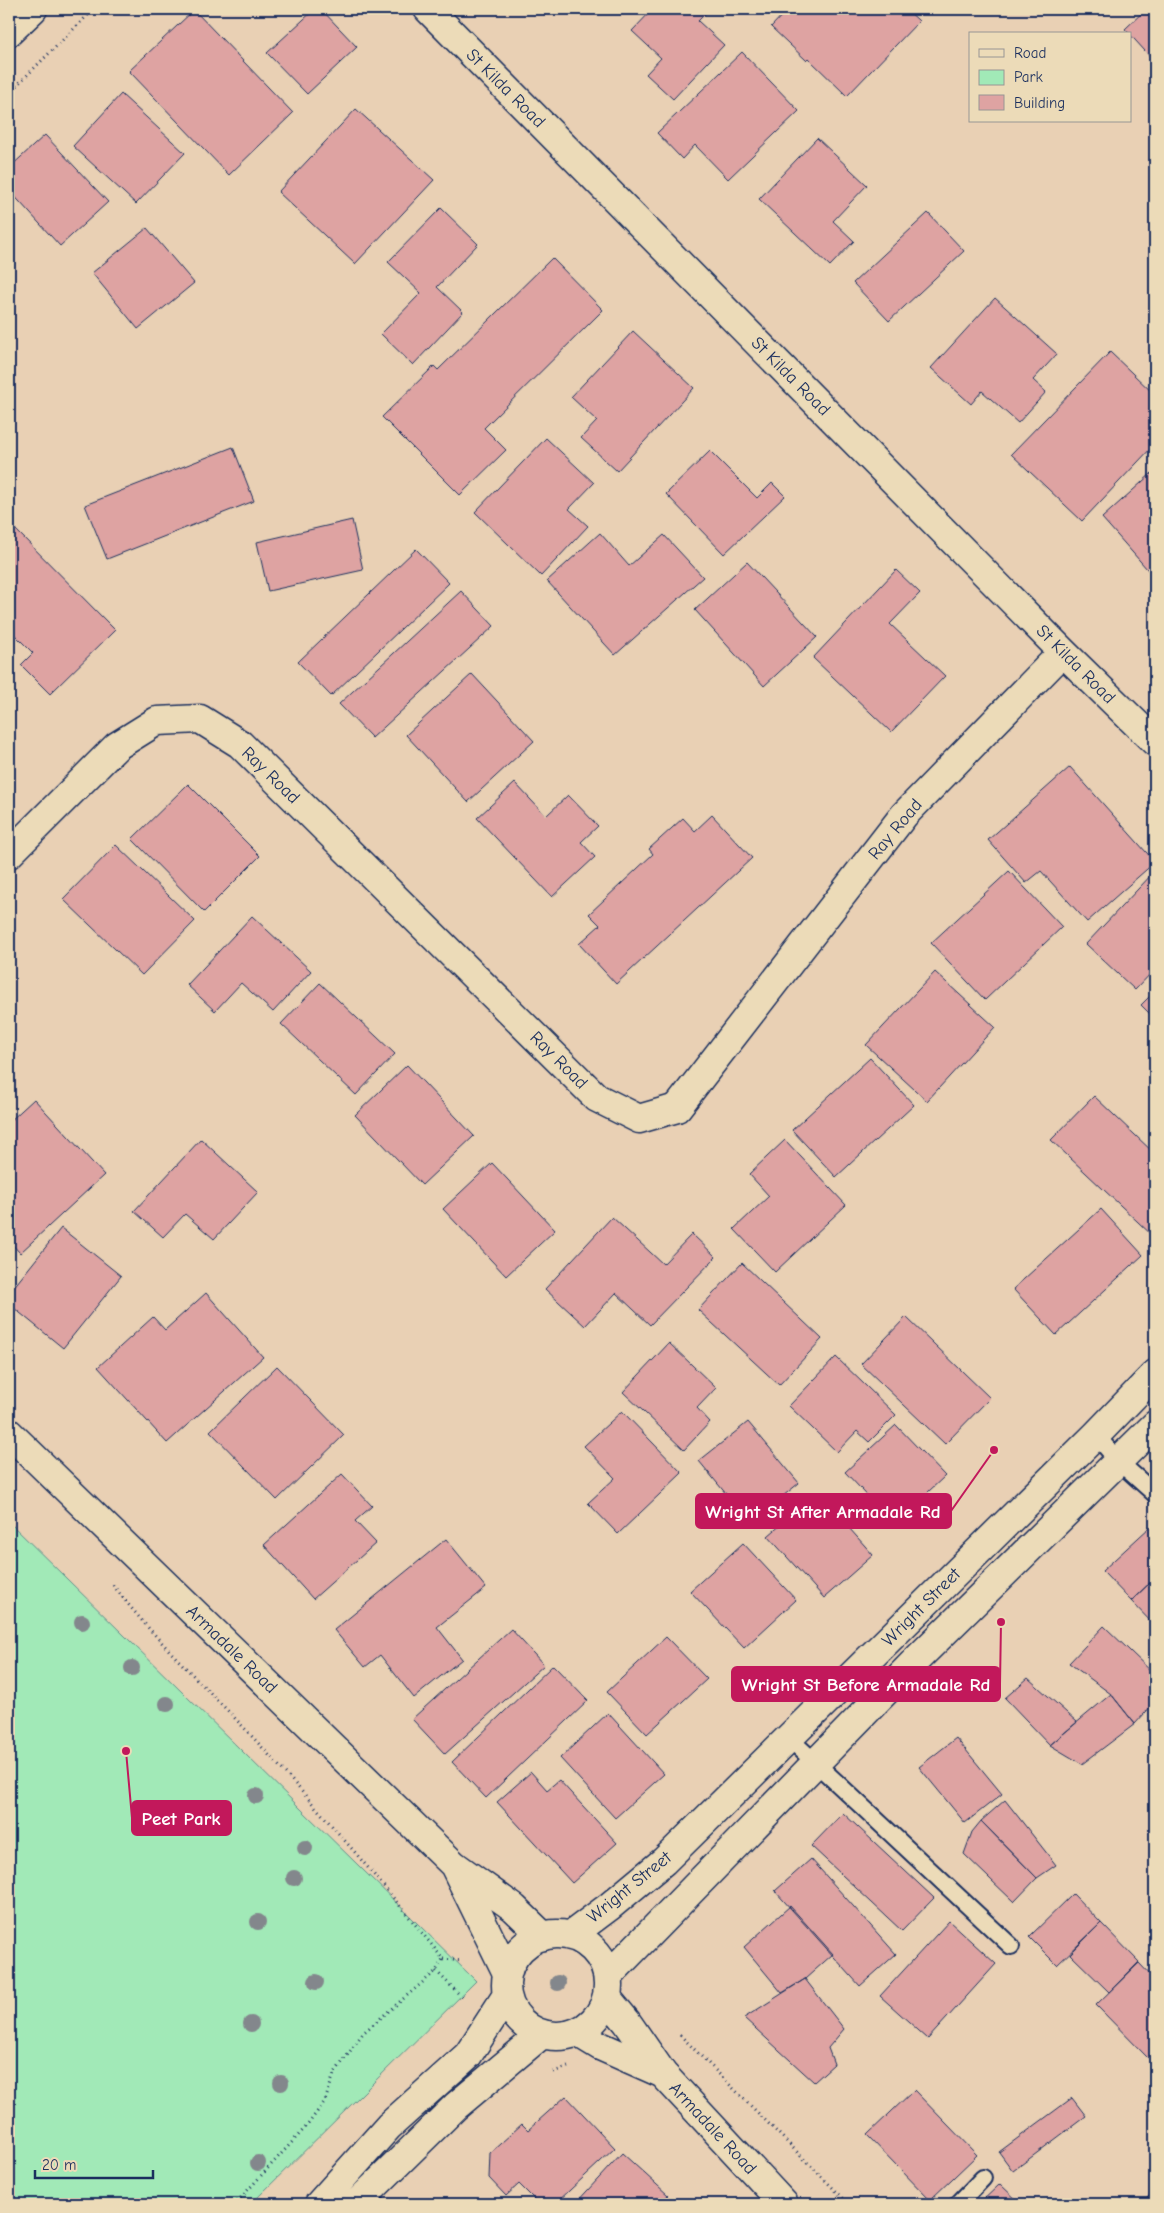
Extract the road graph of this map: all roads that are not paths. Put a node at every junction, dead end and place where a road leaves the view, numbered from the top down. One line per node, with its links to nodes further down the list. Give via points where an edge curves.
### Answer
1 (33, 9): 3 (street)
2 (428, 9): 4 (street, St Kilda Road)
3 (9, 32)
4 (1063, 652): 5 (street, St Kilda Road); 6 (street, Ray Road, via 904,815 677,1108 639,1119 597,1098 240,744 200,719 158,721 117,746)
5 (1155, 742)
6 (9, 854)
7 (1155, 1374): 10 (street, Wright Street)
8 (1155, 1425): 11 (street, Wright Street)
9 (9, 1432): 15 (street, Armadale Road)
10 (1096, 1435): 11 (lane); 13 (street, Wright Street)
11 (1118, 1461): 12 (lane); 14 (street, Wright Street)
12 (1155, 1494)
13 (789, 1738): 14 (lane); 17 (street, Wright Street, via 664,1861)
14 (816, 1762): 18 (lane); 20 (street, Wright Street)
15 (454, 1865): 16 (street, Armadale Road, via 514,1908); 19 (street, Armadale Road)
16 (543, 1936): 17 (street); 19 (street, via 520,1949 512,1960)
17 (570, 1936): 20 (street, via 595,1950 603,1962)
18 (1011, 1946)
19 (507, 1984): 22 (street, via 511,2008 529,2028); 25 (street, via 468,2055 389,2126)
20 (607, 1987): 21 (street, via 600,2012); 23 (street, Armadale Road)
21 (577, 2032): 22 (street, via 559,2036); 23 (street, Armadale Road)
22 (542, 2034): 26 (street, via 456,2106)
23 (663, 2074): 27 (street, Armadale Road)
24 (983, 2178): 28 (lane)
25 (319, 2204)
26 (356, 2204)
27 (784, 2204)
28 (958, 2204)

